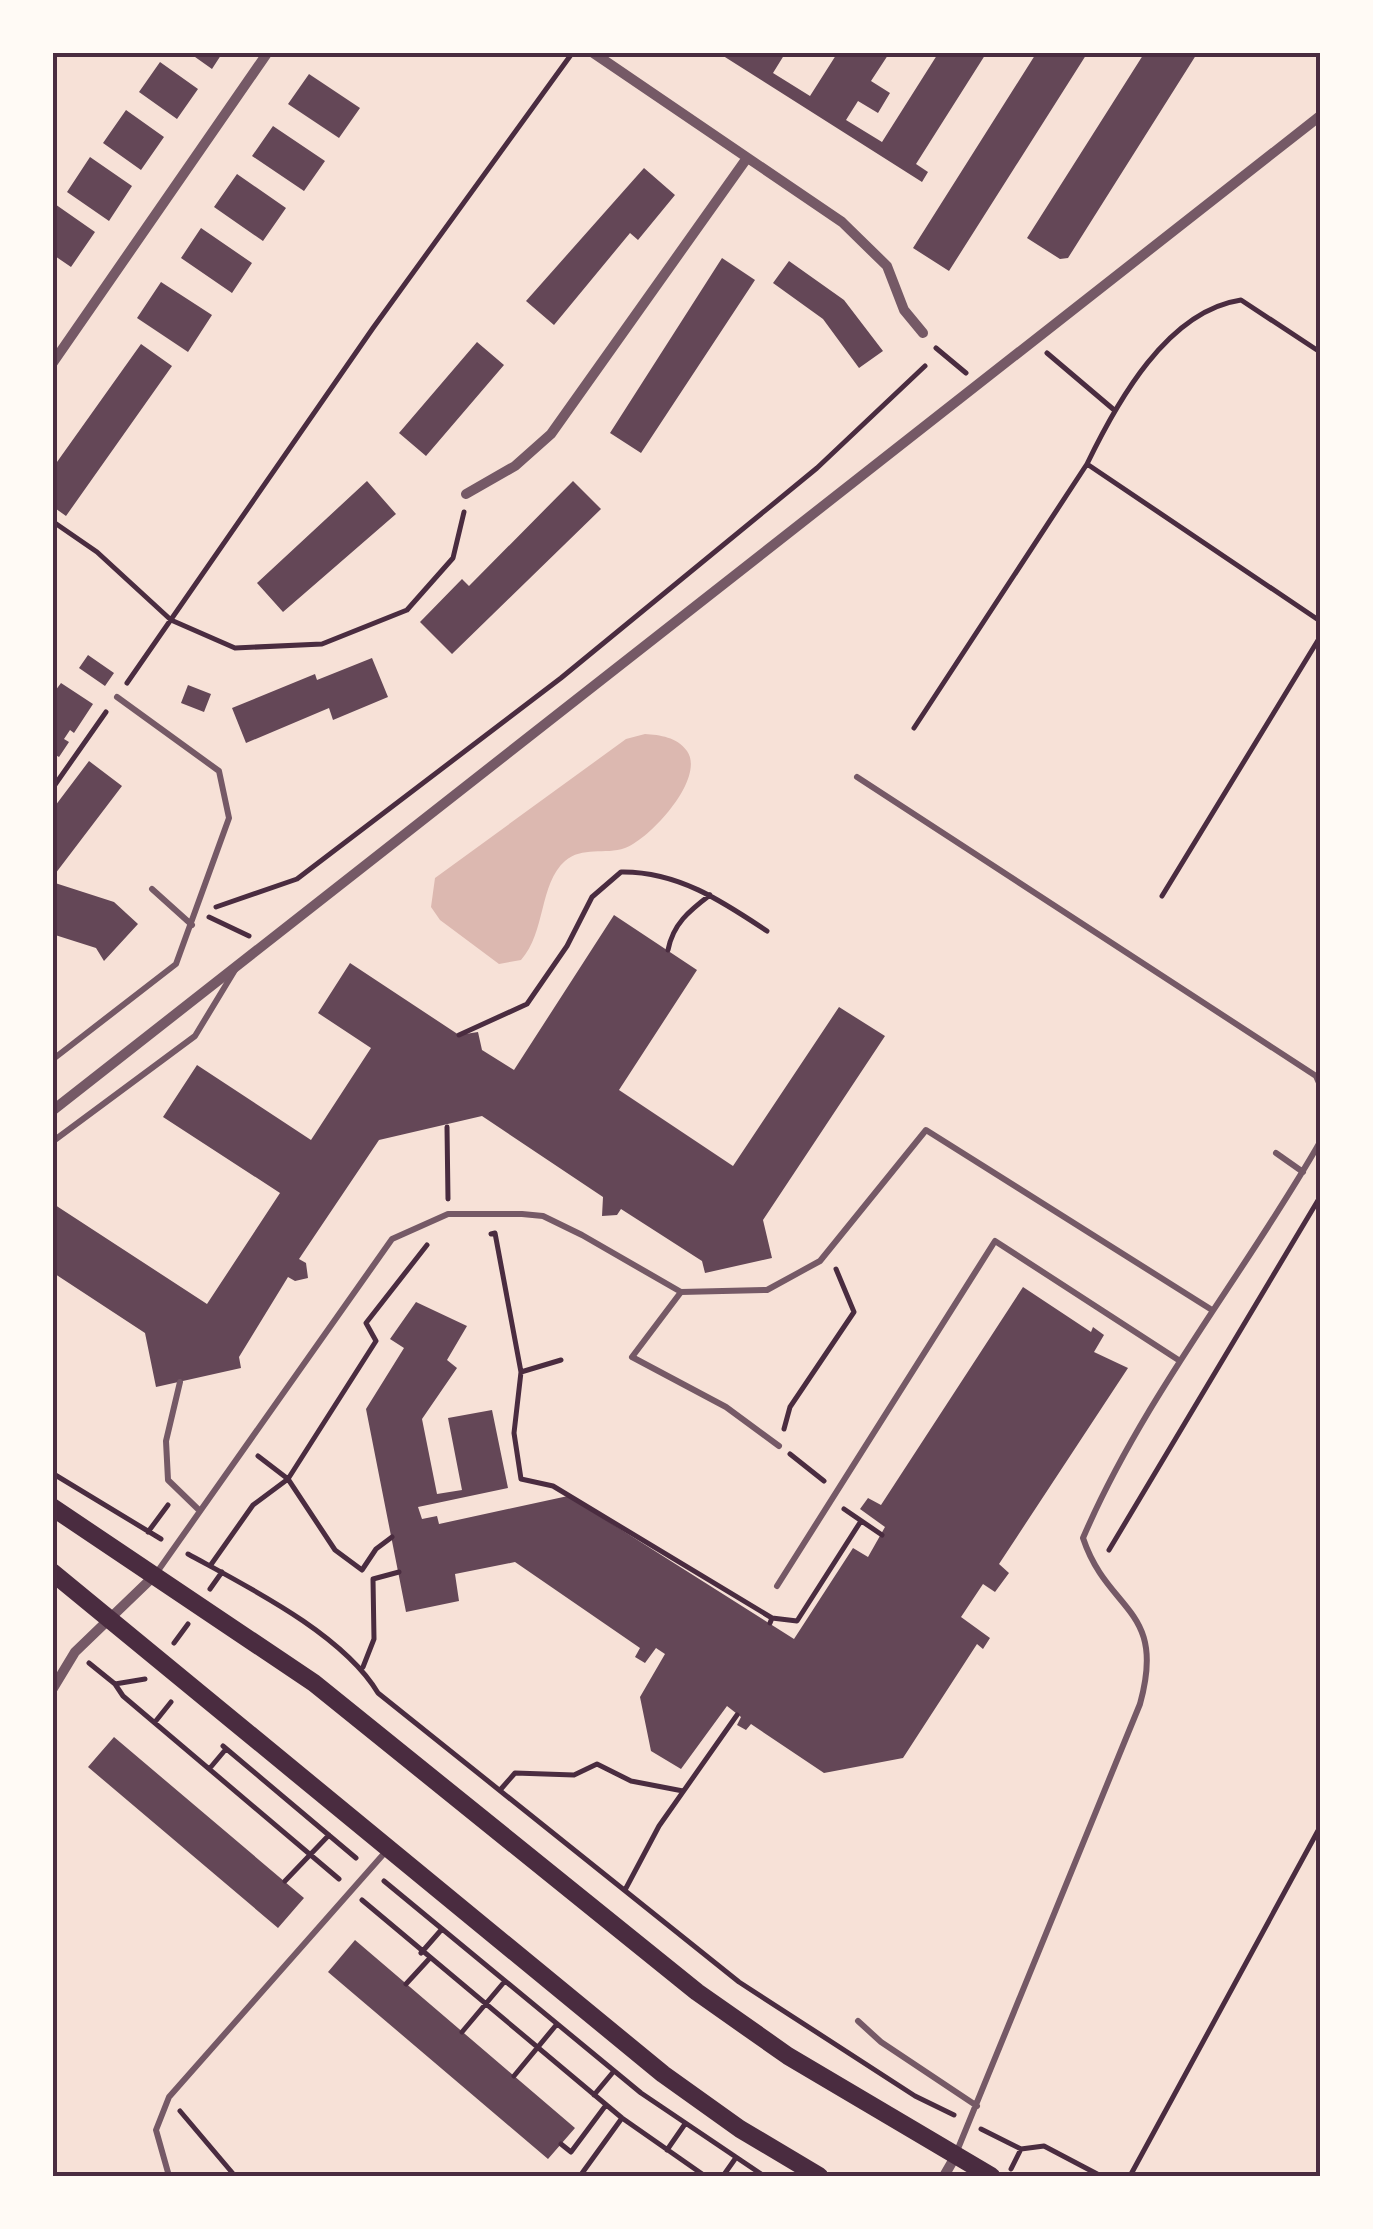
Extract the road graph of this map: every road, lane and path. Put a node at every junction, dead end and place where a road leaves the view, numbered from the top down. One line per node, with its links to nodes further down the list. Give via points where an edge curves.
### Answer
1 (268, 52): 9 (street)
2 (572, 52): 16 (path)
3 (592, 52): 5 (street)
4 (1320, 116): 7 (street)
5 (747, 158): 6 (street, via 870,246); 14 (street, via 551,434 515,466)
6 (923, 333): 11 (path)
7 (1033, 342): 11 (street); 12 (path)
8 (1320, 352): 12 (path, via 1241,300 1216,304 1153,354)
9 (52, 364)
10 (925, 366): 25 (path, via 817,468 297,880)
11 (979, 385): 28 (street)
12 (1113, 409): 13 (path)
13 (1088, 464): 17 (path); 20 (path)
14 (466, 494): 16 (path, via 453,558 406,610 322,644 235,648)
15 (52, 522): 16 (path)
16 (171, 620)
17 (1320, 621)
18 (1320, 637): 24 (path)
19 (116, 698): 25 (lane, via 218,771 229,818)
20 (914, 728)
21 (856, 777): 33 (lane, via 1316,1076)
22 (152, 889): 26 (lane)
23 (711, 894): 27 (path); 29 (path, via 685,914); 31 (path, via 649,871 620,872 592,896 527,1004)
24 (1162, 896)
25 (197, 913): 26 (lane); 28 (path)
26 (192, 925): 32 (lane, via 176,964)
27 (767, 931)
28 (265, 944): 30 (street)
29 (668, 950)
30 (238, 964): 34 (street); 36 (lane, via 195,1036)
31 (460, 1034)
32 (52, 1060)
33 (1320, 1085)
34 (52, 1111)
35 (447, 1127): 41 (path)
36 (52, 1142)
37 (1320, 1142): 39 (lane)
38 (1276, 1153): 39 (lane)
39 (1303, 1172): 46 (lane)
40 (1320, 1197): 60 (path)
41 (448, 1214): 45 (lane, via 543,1216); 51 (lane, via 392,1238)
42 (481, 1234): 49 (path, via 495,1234)
43 (440, 1240): 54 (path, via 428,1244 366,1323 376,1341)
44 (820, 1261): 45 (lane, via 767,1290); 46 (lane, via 926,1130); 52 (path, via 837,1270 854,1312 790,1407)
45 (681, 1292): 52 (lane, via 632,1357 726,1406)
46 (1212, 1310): 48 (lane)
47 (562, 1360): 49 (path)
48 (1180, 1362): 60 (lane, via 1103,1491 1084,1538); 67 (lane, via 995,1240)
49 (522, 1372): 58 (path, via 514,1433 521,1479 552,1486 771,1621 797,1622)
50 (180, 1382): 55 (lane, via 166,1441 168,1480)
51 (244, 1446): 54 (path); 57 (lane)
52 (779, 1446)
53 (52, 1473): 55 (path, via 148,1532)
54 (288, 1479): 61 (path, via 335,1550); 63 (path, via 253,1505 210,1566)
55 (178, 1490): 57 (lane)
56 (52, 1507): 65 (main road)
57 (200, 1510): 65 (lane)
58 (861, 1521)
59 (392, 1537): 61 (path)
60 (1097, 1569): 111 (lane, via 1147,1640 1150,1669)
61 (362, 1570): 66 (path)
62 (52, 1572): 69 (main road)
63 (222, 1572): 68 (path); 72 (path)
64 (399, 1572): 66 (path)
65 (154, 1576): 69 (street); 116 (main road, via 314,1683 697,1992)
66 (373, 1579): 72 (path, via 374,1640)
67 (777, 1586)
68 (208, 1592)
69 (110, 1618): 77 (street, via 75,1652); 89 (main road)
70 (184, 1630): 71 (path)
71 (172, 1645)
72 (363, 1668): 85 (path, via 378,1693)
73 (99, 1670): 76 (path)
74 (150, 1673): 75 (path)
75 (144, 1680): 76 (path); 78 (path)
76 (116, 1684): 81 (path)
77 (52, 1690)
78 (171, 1702): 79 (path); 81 (path)
79 (184, 1714)
80 (737, 1715): 86 (path)
81 (155, 1722): 84 (path)
82 (212, 1738): 83 (path)
83 (226, 1749): 84 (path); 88 (path)
84 (210, 1768): 90 (path)
85 (501, 1789): 86 (path, via 516,1773 574,1775 597,1764 630,1781); 94 (path)
86 (683, 1792): 94 (path)
87 (1320, 1827): 129 (path)
88 (329, 1835): 90 (path); 91 (path)
89 (388, 1848): 91 (lane); 124 (main road, via 663,2074)
90 (310, 1855): 92 (path); 93 (path)
91 (370, 1870): 93 (lane); 95 (path)
92 (285, 1882)
93 (352, 1890): 96 (path); 109 (lane)
94 (625, 1890): 108 (path, via 739,1982)
95 (442, 1929): 96 (path); 98 (path)
96 (421, 1953): 97 (path)
97 (429, 1959): 99 (path); 100 (path)
98 (506, 1981): 100 (path); 102 (path)
99 (406, 1984)
100 (486, 2005): 103 (path); 104 (path)
101 (858, 2021): 111 (lane)
102 (557, 2024): 104 (path); 105 (path)
103 (462, 2032)
104 (538, 2047): 106 (path); 107 (path)
105 (614, 2071): 107 (path); 113 (path)
106 (514, 2076)
107 (594, 2095): 110 (path)
108 (915, 2096)
109 (169, 2098): 118 (lane, via 156,2130); 119 (path)
110 (606, 2105): 112 (path); 114 (path, via 571,2152)
111 (978, 2106): 116 (lane)
112 (622, 2118): 115 (path); 120 (path)
113 (686, 2124): 115 (path); 117 (path)
114 (561, 2144)
115 (666, 2150): 121 (path)
116 (955, 2157): 125 (street); 126 (main road)
117 (735, 2159): 122 (path); 123 (path)
118 (169, 2176)
119 (236, 2176)
120 (580, 2176)
121 (705, 2176)
122 (724, 2176)
123 (764, 2176)
124 (819, 2176)
125 (944, 2176)
126 (991, 2176)
127 (1008, 2176): 128 (path, via 1021,2149 1044,2146)
128 (1101, 2176)
129 (1130, 2176)

